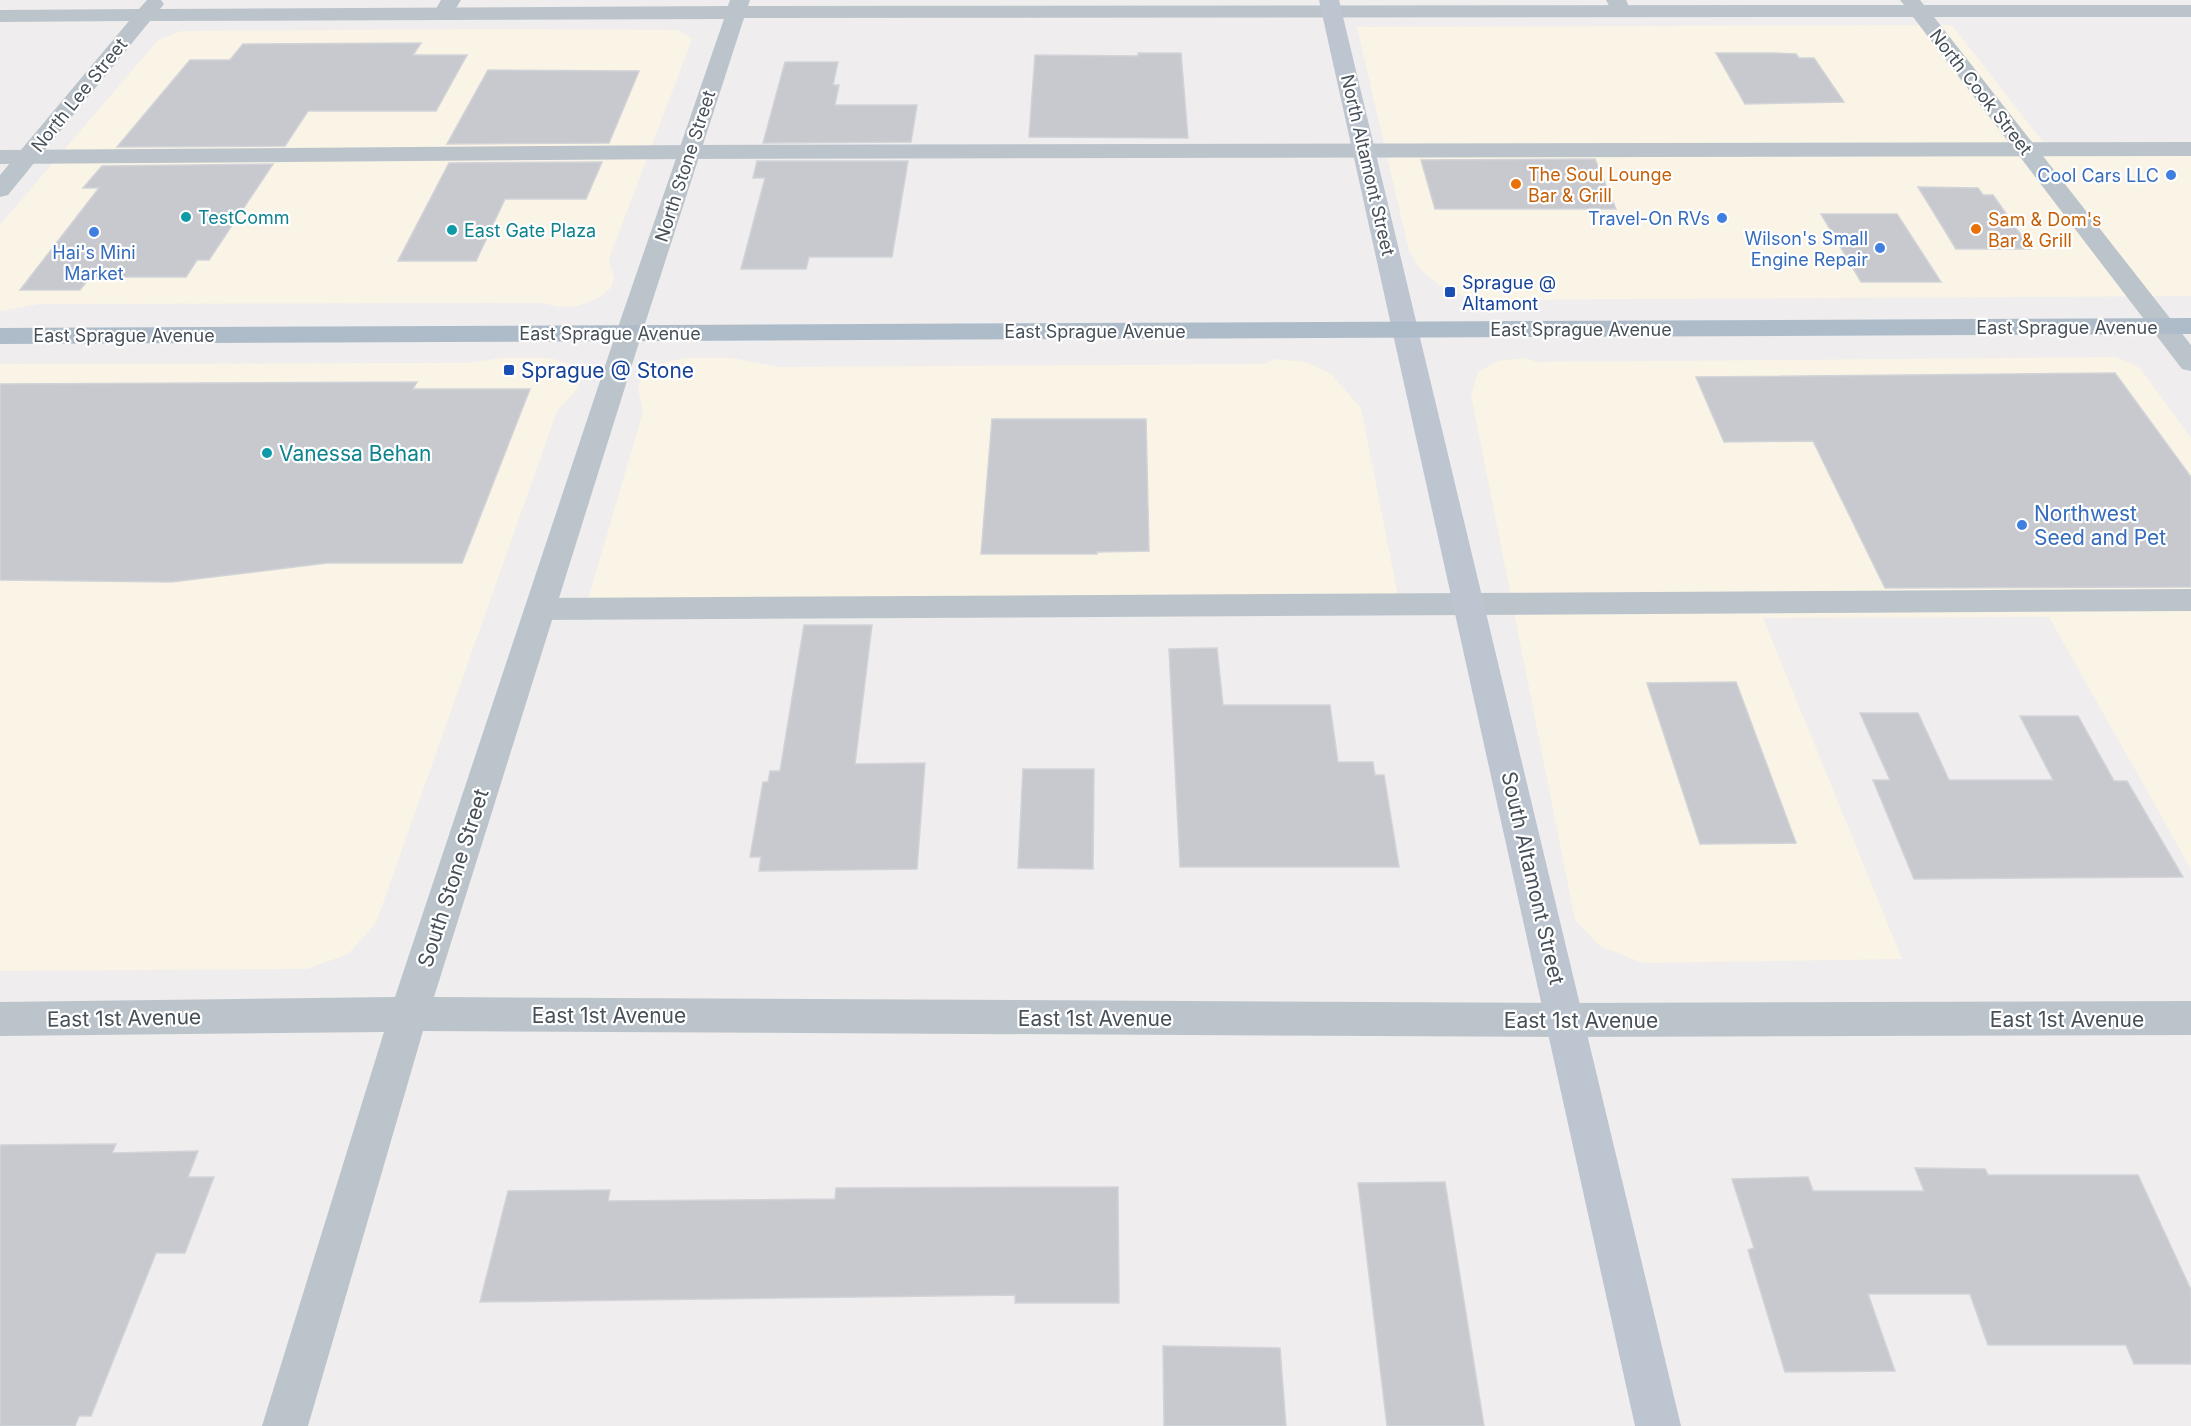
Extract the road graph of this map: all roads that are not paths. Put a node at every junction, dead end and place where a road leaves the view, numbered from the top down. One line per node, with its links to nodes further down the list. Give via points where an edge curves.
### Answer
1 (1032, 5): 2 (street); 3 (street)
2 (738, 6): 6 (street); 12 (street, North Stone Street)
3 (1330, 6): 4 (street); 13 (street, North Altamont Street)
4 (1618, 6): 5 (street)
5 (1914, 6): 8 (street); 11 (street, North Cook Street)
6 (447, 7): 7 (street)
7 (150, 8): 9 (street); 15 (street, North Lee Street)
8 (2191, 11)
9 (0, 16)
10 (2191, 149): 11 (street)
11 (2025, 150): 13 (street); 17 (street, North Cook Street)
12 (690, 152): 13 (street); 15 (street); 20 (street, North Stone Street)
13 (1365, 152): 19 (street, North Altamont Street)
14 (0, 157): 15 (street)
15 (28, 157): 16 (street, North Lee Street)
16 (0, 190)
17 (2163, 326): 18 (main road, East Sprague Avenue); 19 (main road, East Sprague Avenue); 22 (street, North Cook Street)
18 (2191, 326)
19 (1407, 330): 20 (main road, East Sprague Avenue); 24 (street, South Altamont Street)
20 (630, 333): 21 (main road, East Sprague Avenue); 25 (street, South Stone Street)
21 (0, 336)
22 (2191, 363)
23 (2191, 600): 24 (street)
24 (1470, 603): 25 (street); 29 (street, South Altamont Street)
25 (540, 609): 26 (street, South Stone Street)
26 (409, 1014): 28 (street, East 1st Avenue); 29 (street, East 1st Avenue); 30 (street, South Stone Street)
27 (2191, 1018): 29 (street, East 1st Avenue)
28 (0, 1019)
29 (1565, 1020): 31 (street, South Altamont Street)
30 (285, 1426)
31 (1658, 1426)

